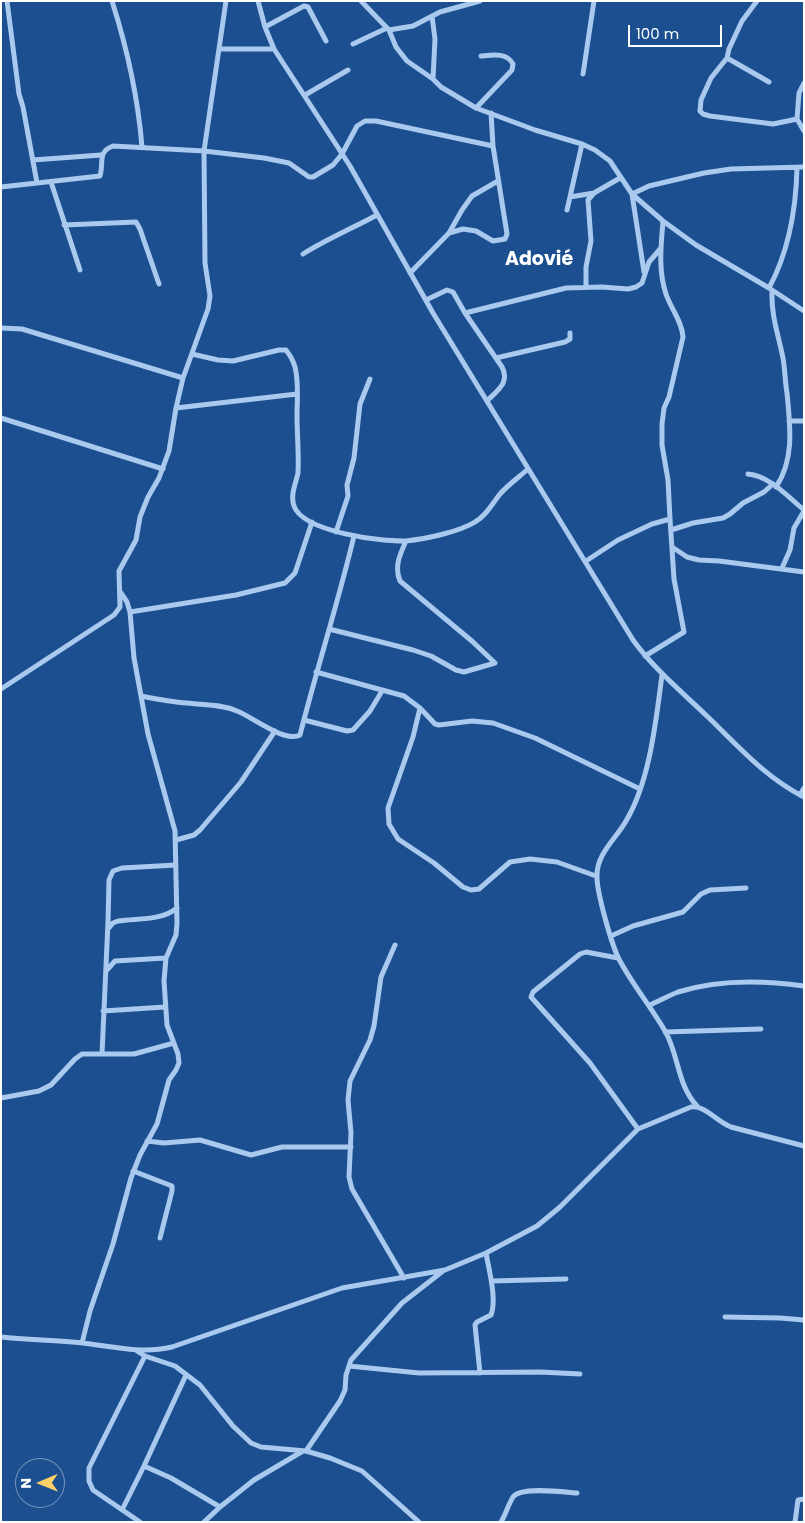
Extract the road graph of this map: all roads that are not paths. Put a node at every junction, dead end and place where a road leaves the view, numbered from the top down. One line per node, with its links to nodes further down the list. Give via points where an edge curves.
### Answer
1 (7, 1): 34 (street, via 19,94)
2 (112, 1): 30 (street, via 131,73)
3 (226, 1): 14 (street)
4 (258, 1): 10 (street)
5 (361, 1): 11 (street)
6 (480, 1): 9 (street)
7 (594, 1): 19 (street)
8 (757, 1): 17 (street, via 742,21)
9 (432, 16): 11 (street, via 413,26); 20 (street, via 435,39)
10 (265, 27): 12 (street, via 304,6); 15 (street)
11 (388, 29): 13 (street); 20 (street, via 407,61)
12 (326, 41)
13 (353, 44)
14 (219, 49): 15 (street); 31 (street)
15 (274, 49): 23 (street)
16 (481, 56): 24 (street, via 499,54 513,64 512,70)
17 (727, 58): 21 (street); 26 (street, via 710,78 701,100 703,114 773,124)
18 (348, 70): 23 (street)
19 (583, 74)
20 (432, 79): 24 (street)
21 (769, 82)
22 (804, 83): 26 (street, via 798,93)
23 (305, 95): 32 (street)
24 (476, 108): 25 (street)
25 (491, 113): 28 (street); 29 (street)
26 (797, 119): 27 (street)
27 (804, 131)
28 (582, 144): 37 (street, via 610,161); 44 (street)
29 (493, 146): 32 (street, via 376,120 364,121 358,126); 38 (street)
30 (142, 147): 31 (street); 33 (street, via 113,146)
31 (204, 151): 32 (street, via 289,163 309,177 320,175); 63 (street, via 204,263 210,296)
32 (342, 154): 46 (street)
33 (101, 155): 34 (street); 39 (street, via 100,176)
34 (33, 160): 40 (street)
35 (797, 168): 36 (street); 43 (street, via 731,169 704,173 649,186); 57 (street, via 792,222)
36 (804, 168)
37 (620, 178): 42 (street); 43 (street)
38 (498, 181): 49 (street, via 472,196); 49 (street, via 507,234 505,239 493,241 476,231 463,229)
39 (51, 182): 40 (street); 48 (street)
40 (37, 183): 41 (street)
41 (1, 186)
42 (594, 193): 44 (street); 56 (street, via 588,200 591,241)
43 (632, 194): 47 (street); 53 (street)
44 (570, 197): 45 (street)
45 (567, 210)
46 (377, 215): 51 (street); 54 (street)
47 (663, 221): 50 (street); 57 (street, via 696,246)
48 (64, 226): 52 (street); 55 (street, via 136,222)
49 (449, 233): 54 (street)
50 (661, 248): 53 (street); 78 (street, via 662,281 683,328 662,424)
51 (303, 254)
52 (80, 270)
53 (644, 272): 56 (street, via 642,283 636,287)
54 (410, 273): 58 (street)
55 (159, 284)
56 (586, 287): 60 (street, via 566,288)
57 (771, 289): 59 (street); 72 (street, via 771,308 784,361)
58 (426, 300): 60 (street, via 447,290 453,292); 68 (street)
59 (804, 311)
60 (465, 313): 64 (street)
61 (1, 328): 65 (street, via 22,329)
62 (570, 333): 64 (street, via 570,339 565,342)
63 (192, 354): 65 (street); 67 (street, via 233,361 286,350 294,366)
64 (496, 358): 68 (street, via 505,372 504,382)
65 (183, 378): 69 (street)
66 (370, 379): 81 (street, via 360,404 354,458 347,484 348,496)
67 (297, 394): 69 (street); 79 (street, via 298,472 293,501 294,508)
68 (488, 400): 74 (street)
69 (176, 408): 73 (street)
70 (1, 418): 73 (street)
71 (804, 420): 72 (street)
72 (789, 421): 76 (street, via 788,458 783,478)
73 (163, 469): 88 (street, via 148,497 140,516 136,540 120,571)
74 (528, 469): 83 (street, via 476,522 459,530); 85 (street)
75 (748, 474): 76 (street)
76 (775, 486): 77 (street); 80 (street, via 723,518)
77 (804, 511): 86 (street, via 794,528)
78 (670, 518): 80 (street); 85 (street, via 618,540)
79 (312, 522): 81 (street); 89 (street, via 295,572 285,583 236,595)
80 (671, 530): 84 (street)
81 (336, 532): 82 (street)
82 (354, 536): 83 (street); 90 (street)
83 (406, 541): 90 (street, via 399,554 397,573 400,581 495,663 464,672 413,650)
84 (672, 547): 86 (street, via 687,557 699,560); 91 (street, via 684,632)
85 (586, 561): 91 (street)
86 (782, 568): 87 (street)
87 (804, 572)
88 (121, 593): 89 (street); 94 (street, via 120,607 114,615)
89 (130, 612): 96 (street)
90 (329, 629): 92 (street)
91 (645, 656): 93 (street)
92 (316, 672): 95 (street); 98 (street)
93 (662, 675): 101 (street, via 651,747); 102 (street, via 763,772)
94 (1, 689)
95 (382, 691): 97 (street, via 404,696); 98 (street, via 353,730)
96 (141, 696): 99 (street, via 235,710); 103 (street)
97 (420, 708): 101 (street, via 439,725 485,721 535,738); 105 (street, via 388,808 389,824 398,839 471,890 479,889 510,862 557,862)
98 (304, 720): 99 (street, via 300,735 296,737)
99 (275, 732): 103 (street, via 241,782 200,830 194,836)
100 (804, 788): 102 (street)
101 (640, 789): 105 (street, via 626,822 603,854)
102 (802, 796)
103 (176, 840): 104 (street)
104 (176, 864): 107 (street); 108 (street, via 122,868 113,872 109,880)
105 (596, 876): 109 (street)
106 (746, 888): 109 (street, via 710,890 682,912)
107 (177, 908): 108 (street, via 162,916 118,921); 111 (street, via 176,935)
108 (108, 929): 113 (street)
109 (611, 936): 112 (street)
110 (394, 945): 127 (street, via 381,977 370,1040 350,1080)
111 (166, 958): 113 (street, via 115,961); 116 (street)
112 (618, 958): 115 (street); 124 (street, via 586,952 580,954 531,997 590,1063)
113 (105, 972): 117 (street)
114 (804, 986): 115 (street, via 723,982 677,993)
115 (650, 1005): 119 (street)
116 (165, 1007): 117 (street); 120 (street)
117 (103, 1011): 121 (street)
118 (761, 1029): 119 (street)
119 (666, 1032): 123 (street, via 687,1092)
120 (174, 1043): 121 (street, via 134,1054); 125 (street, via 179,1062 168,1080 157,1124)
121 (102, 1054): 122 (street, via 82,1054 52,1085 39,1091)
122 (1, 1098)
123 (698, 1106): 124 (street, via 670,1114); 126 (street, via 723,1124)
124 (638, 1129): 130 (street, via 537,1226)
125 (148, 1141): 127 (street, via 200,1140 251,1155 282,1147); 128 (street)
126 (804, 1146)
127 (351, 1147): 132 (street, via 349,1177 352,1188)
128 (133, 1171): 129 (street, via 172,1186); 138 (street)
129 (160, 1238)
130 (486, 1253): 131 (street); 134 (street)
131 (445, 1270): 132 (street); 141 (street, via 402,1303)
132 (404, 1278): 139 (street, via 342,1288 172,1348)
133 (566, 1279): 134 (street)
134 (492, 1281): 142 (street, via 491,1315 475,1325)
135 (726, 1317): 136 (street)
136 (804, 1320)
137 (1, 1337): 138 (street)
138 (82, 1343): 139 (street)
139 (135, 1351): 140 (street)
140 (145, 1356): 144 (street, via 175,1366); 150 (street, via 89,1468 89,1482 93,1490)
141 (349, 1366): 142 (street, via 419,1373); 145 (street, via 340,1401)
142 (480, 1373): 143 (street)
143 (580, 1374)
144 (186, 1375): 145 (street, via 200,1385 232,1426 251,1443 260,1447); 146 (street)
145 (304, 1451): 149 (street, via 254,1480); 153 (street, via 362,1471)
146 (144, 1466): 149 (street); 150 (street)
147 (577, 1493): 154 (street, via 546,1490 518,1493 513,1496)
148 (804, 1499): 155 (street, via 798,1500)
149 (220, 1506): 152 (street)
150 (122, 1510): 151 (street)
151 (140, 1522)
152 (204, 1522)
153 (419, 1522)
154 (501, 1522)
155 (795, 1522)

